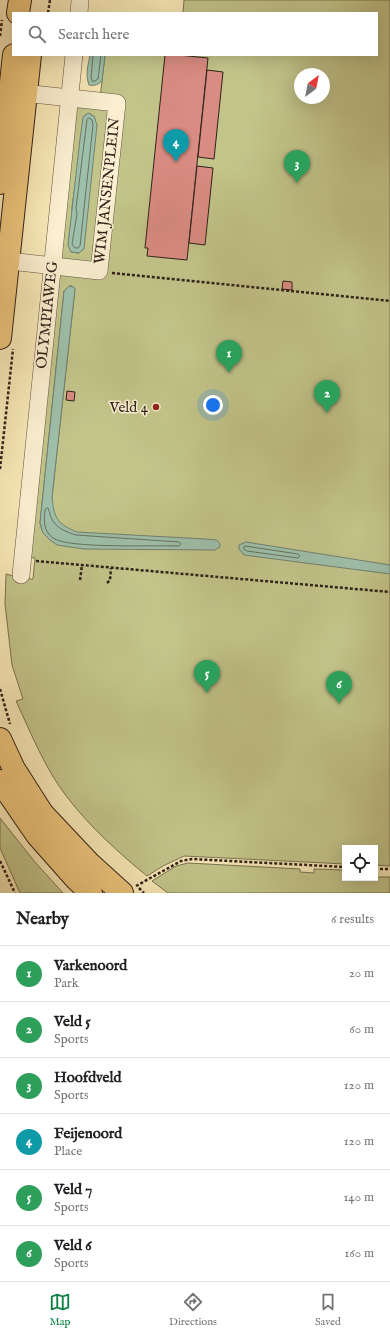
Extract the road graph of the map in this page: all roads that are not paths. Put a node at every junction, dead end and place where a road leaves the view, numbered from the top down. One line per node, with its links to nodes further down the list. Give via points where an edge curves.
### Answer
1 (20, 0): 4 (main road)
2 (35, 0): 5 (main road)
3 (80, 0): 6 (lane)
4 (18, 12)
5 (34, 12)
6 (79, 12)
7 (14, 56): 10 (main road)
8 (30, 56): 10 (main road)
9 (74, 56): 11 (lane, OLYMPIAWEG)
10 (25, 93): 11 (lane, WIM JANSENPLEIN); 12 (main road); 13 (main road)
11 (70, 98): 14 (lane, OLYMPIAWEG); 14 (lane, WIM JANSENPLEIN, via 117,103 99,271)
12 (0, 183)
13 (10, 262): 14 (lane, WIM JANSENPLEIN); 15 (main road)
14 (52, 266): 16 (lane, OLYMPIAWEG)
15 (0, 338)
16 (21, 567)
17 (6, 734): 19 (main road, via 14,769 42,813 90,864)
18 (0, 781): 20 (main road, via 37,835)
19 (130, 887)
20 (91, 893)

